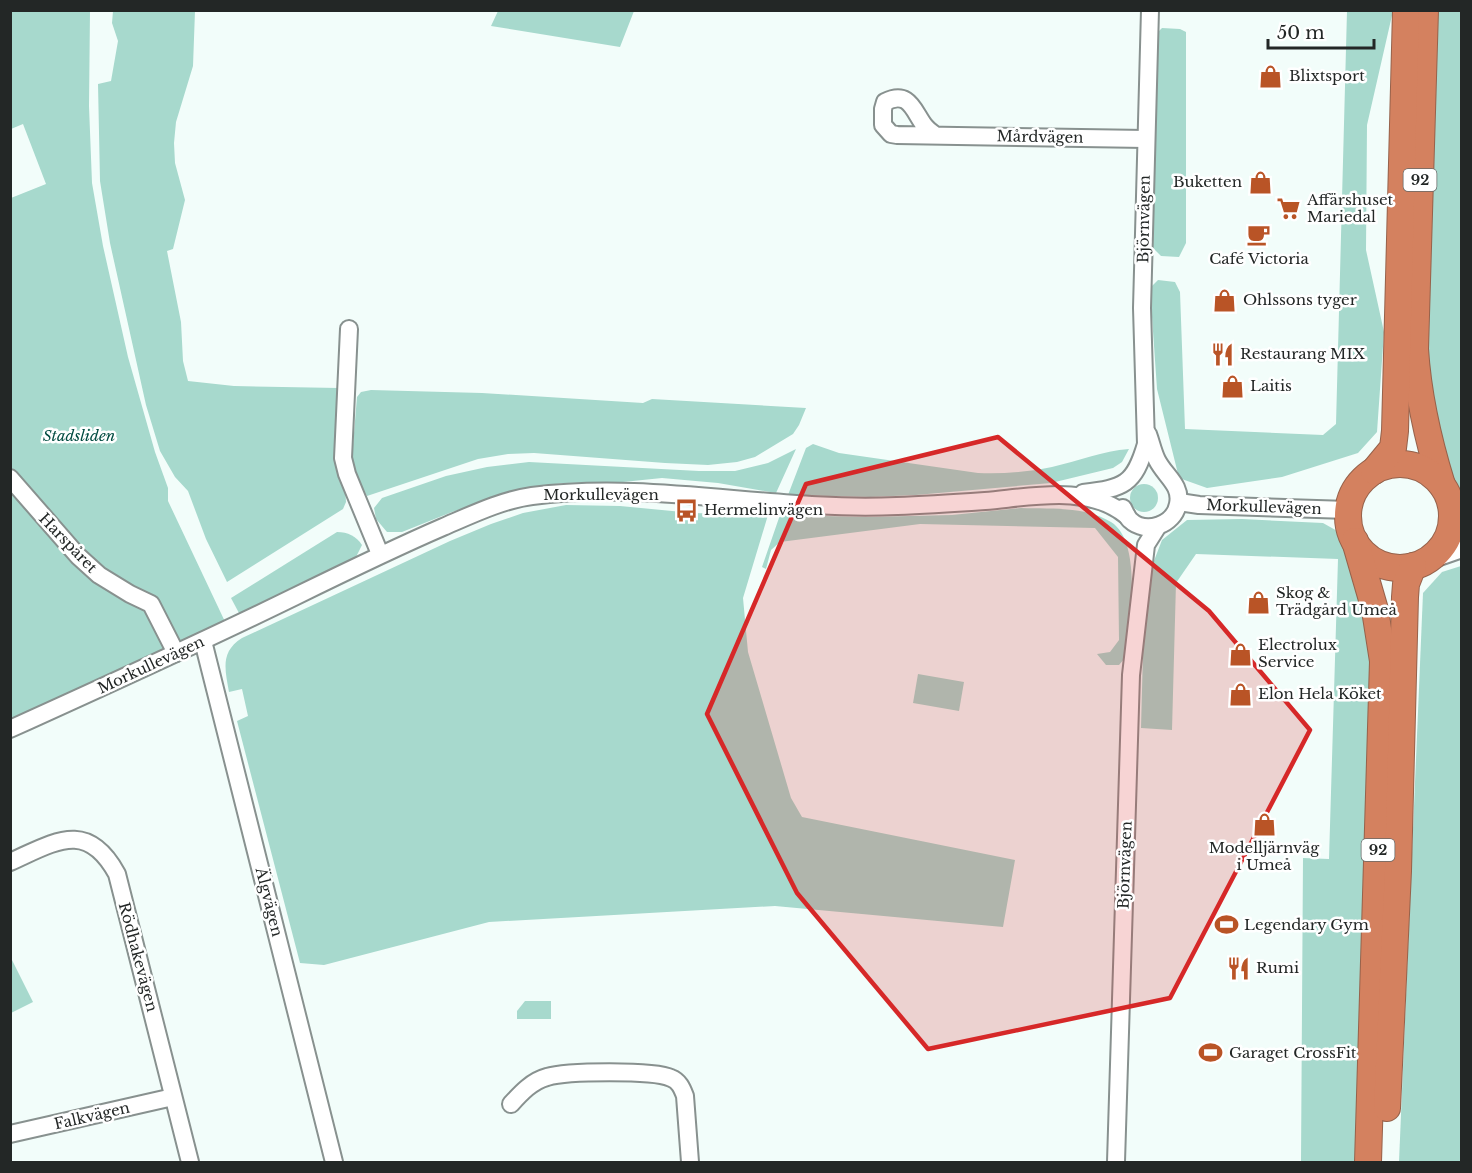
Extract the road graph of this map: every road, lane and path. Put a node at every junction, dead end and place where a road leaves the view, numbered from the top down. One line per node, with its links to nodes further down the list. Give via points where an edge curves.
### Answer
1 (1150, 10): 5 (street, Björnvägen)
2 (1406, 10): 8 (highway, 92, via 1395,431 1393,448)
3 (1425, 10): 12 (highway, 92, via 1415,349 1421,408)
4 (935, 135): 5 (street, Mårdvägen)
5 (1146, 139): 7 (street, Björnvägen, via 1142,308)
6 (349, 329): 20 (street, via 343,458)
7 (1147, 427): 9 (street, Björnvägen, via 1156,459); 11 (street, Björnvägen, via 1143,452)
8 (1374, 471): 12 (highway, via 1411,465 1431,475); 15 (highway, via 1360,484)
9 (1165, 473): 11 (street, via 1142,470); 14 (street, Björnvägen, via 1178,491)
10 (10, 478): 24 (street, Harspåret, via 99,575 150,604)
11 (1128, 480): 13 (street, via 1109,490); 16 (street, Björnvägen, via 1121,495)
12 (1450, 494): 21 (highway, via 1449,534 1438,551)
13 (1068, 495): 16 (street, Morkullevägen, via 1112,504); 20 (street, Morkullevägen, via 891,507 618,492 528,496 480,511)
14 (1179, 502): 15 (street, Morkullevägen); 17 (street, Björnvägen, via 1171,519)
15 (1348, 510): 18 (highway)
16 (1129, 519): 17 (street, via 1147,527); 22 (street, Björnvägen)
17 (1158, 526): 22 (street, Björnvägen, via 1146,545)
18 (1355, 541): 21 (highway, via 1367,556 1384,566); 34 (highway, 92, via 1375,610 1383,661)
19 (1461, 549): 21 (street)
20 (380, 554): 23 (street, Morkullevägen)
21 (1417, 565): 35 (highway, 92, via 1406,585 1405,597)
22 (1143, 568): 33 (street, Björnvägen, via 1128,730)
23 (203, 640): 24 (street, Morkullevägen); 31 (street, Älgvägen)
24 (176, 653): 25 (street, Morkullevägen)
25 (10, 729)
26 (10, 862): 27 (street, Rödhakevägen, via 55,842 74,839 91,844 106,855 117,874)
27 (173, 1097): 29 (street, Falkvägen); 30 (street, Rödhakevägen)
28 (511, 1104): 32 (street, via 527,1087 547,1077 624,1073 673,1078 685,1095)
29 (10, 1134)
30 (190, 1162)
31 (334, 1162)
32 (690, 1162)
33 (1116, 1162)
34 (1368, 1162)
35 (1385, 1162)

